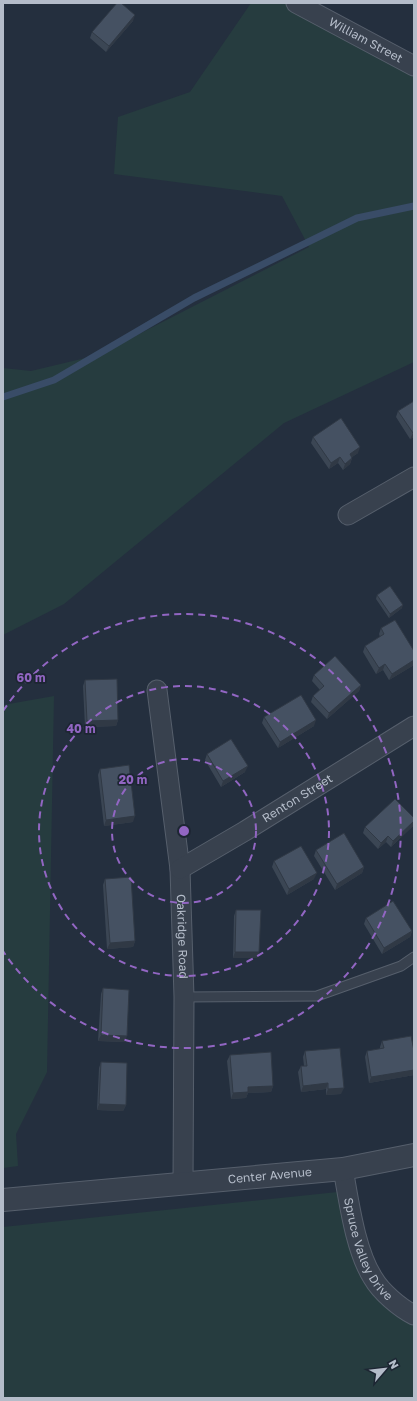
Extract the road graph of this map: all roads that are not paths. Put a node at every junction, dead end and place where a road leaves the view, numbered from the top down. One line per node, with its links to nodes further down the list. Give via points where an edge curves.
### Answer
1 (296, 3): 2 (street, William Street)
2 (414, 66)
3 (414, 477): 4 (street)
4 (348, 516)
5 (157, 690): 7 (street, Oakridge Road)
6 (414, 726): 7 (street, Renton Street)
7 (180, 869): 9 (street, Oakridge Road)
8 (414, 957): 9 (lane, via 401,966 317,996)
9 (184, 997): 12 (street, Oakridge Road)
10 (414, 1155): 11 (street, Center Avenue)
11 (343, 1169): 12 (street, Center Avenue); 14 (street, Spruce Valley Drive, via 359,1248 373,1279 390,1298)
12 (183, 1183): 13 (street, Center Avenue)
13 (3, 1200)
14 (414, 1315)

